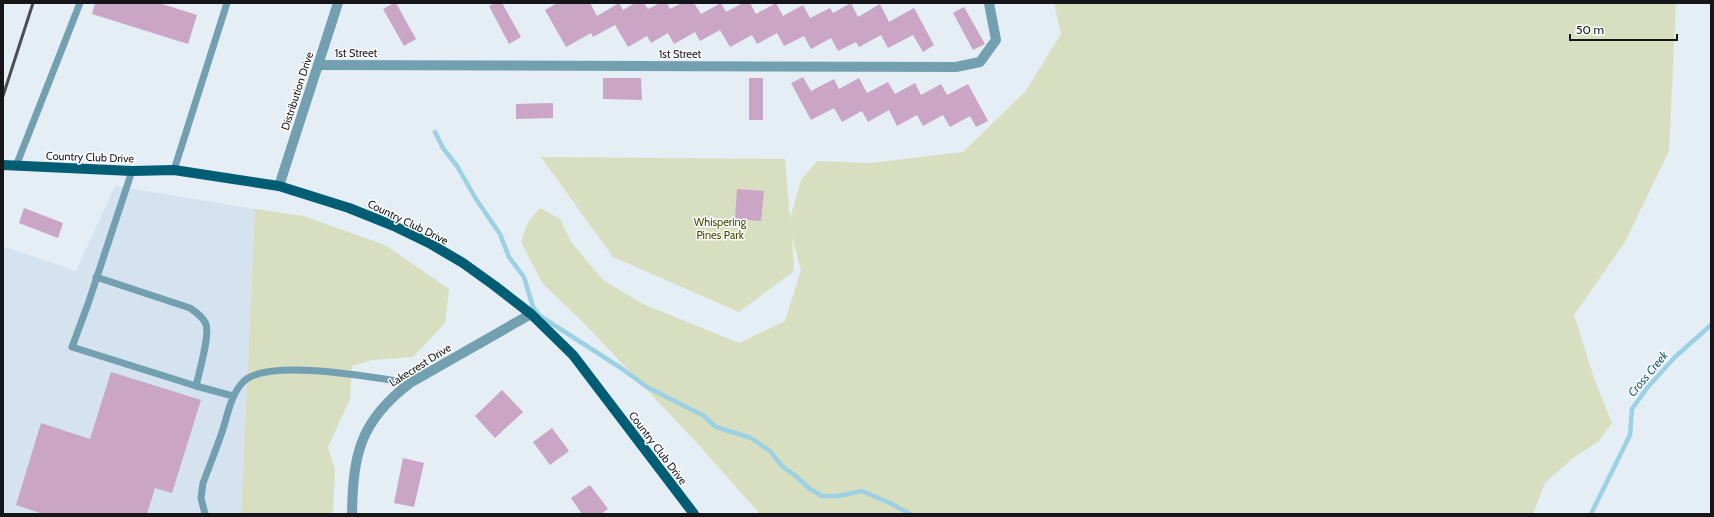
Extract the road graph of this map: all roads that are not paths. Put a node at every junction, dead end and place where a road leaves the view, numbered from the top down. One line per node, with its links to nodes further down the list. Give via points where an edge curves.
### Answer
1 (80, 3): 7 (lane)
2 (227, 3): 8 (lane)
3 (338, 3): 5 (street, Distribution Drive)
4 (989, 4): 5 (street, 1st Street, via 996,40 980,62 956,67)
5 (318, 65): 10 (street, Distribution Drive)
6 (3, 165): 7 (main road, Country Club Drive)
7 (16, 166): 9 (main road, Country Club Drive)
8 (174, 170): 9 (main road, Country Club Drive); 10 (main road, Country Club Drive)
9 (132, 171): 11 (lane)
10 (279, 186): 12 (main road, Country Club Drive, via 349,208 429,243 469,268)
11 (96, 276): 14 (lane, via 190,308 200,315 206,324 207,335); 14 (lane, via 72,347)
12 (531, 314): 13 (street, Lakecrest Drive); 18 (main road, Country Club Drive, via 573,355)
13 (410, 383): 15 (lane, via 354,374 281,370 259,373 244,381); 17 (street, Lakecrest Drive, via 381,409 361,442 352,480)
14 (196, 386): 15 (lane)
15 (233, 396): 16 (lane, via 203,483 201,498)
16 (205, 514)
17 (352, 514)
18 (694, 514)

